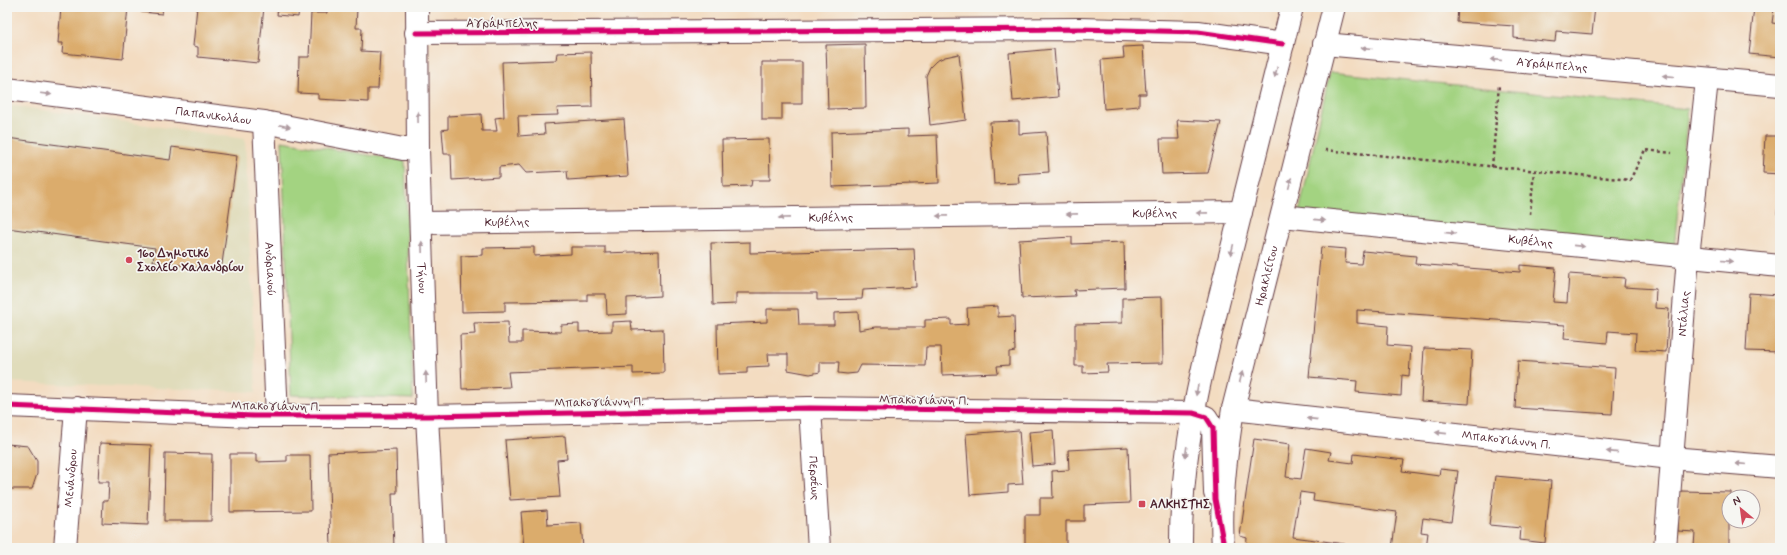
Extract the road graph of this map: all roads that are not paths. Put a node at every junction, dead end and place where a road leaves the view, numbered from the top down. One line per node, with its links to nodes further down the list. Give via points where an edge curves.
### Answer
1 (417, 7): 4 (street, Τήνου)
2 (1292, 7): 5 (street)
3 (1334, 7): 6 (street, Ηρακλείτου)
4 (416, 33): 5 (street, Αγράμπελης, via 1079,29 1198,32); 11 (street, Τήνου, one-way to 4)
5 (1283, 44): 12 (street, one-way to 12)
6 (1324, 44): 7 (street, Αγράμπελης, one-way to 6); 13 (street, Ηρακλείτου, one-way to 6)
7 (1707, 80): 8 (street, Αγράμπελης); 15 (street, Ντάλιας)
8 (1780, 85)
9 (7, 89): 10 (street, Παπανικολάου, one-way to 10)
10 (264, 122): 11 (street, Παπανικολάου, one-way to 11, via 402,149); 22 (street, Ανδριανού)
11 (418, 149): 14 (street, Τήνου)
12 (1241, 212): 14 (street, Κυβέλης, one-way to 14); 21 (street, one-way to 21, via 1198,382)
13 (1282, 216): 15 (street, Κυβέλης, one-way to 15); 20 (street, Ηρακλείτου, one-way to 13)
14 (421, 223): 23 (street, Τήνου, one-way to 14)
15 (1688, 257): 16 (street, Κυβέλης, one-way to 16); 24 (street, Ντάλιας)
16 (1780, 266)
17 (7, 406): 18 (street, Μπακογιάννη Π.)
18 (76, 408): 22 (street, Μπακογιάννη Π.); 27 (street, Μενάνδρου)
19 (810, 408): 21 (street, Μπακογιάννη Π.); 23 (street, Μπακογιάννη Π.); 29 (street, Περσέως)
20 (1233, 409): 24 (street, Μπακογιάννη Π., one-way to 20); 26 (street, Ηρακλείτου, via 1226,456)
21 (1193, 413): 26 (street, via 1206,417 1213,428 1215,499); 30 (street, one-way to 30, via 1186,455)
22 (276, 416): 23 (street, Μπακογιάννη Π.)
23 (427, 416): 28 (street, Τήνου)
24 (1671, 458): 25 (street, Μπακογιάννη Π., one-way to 24); 31 (street, Ντάλιας)
25 (1780, 467)
26 (1223, 545)
27 (64, 548)
28 (434, 548)
29 (819, 548)
30 (1181, 548)
31 (1665, 548)

